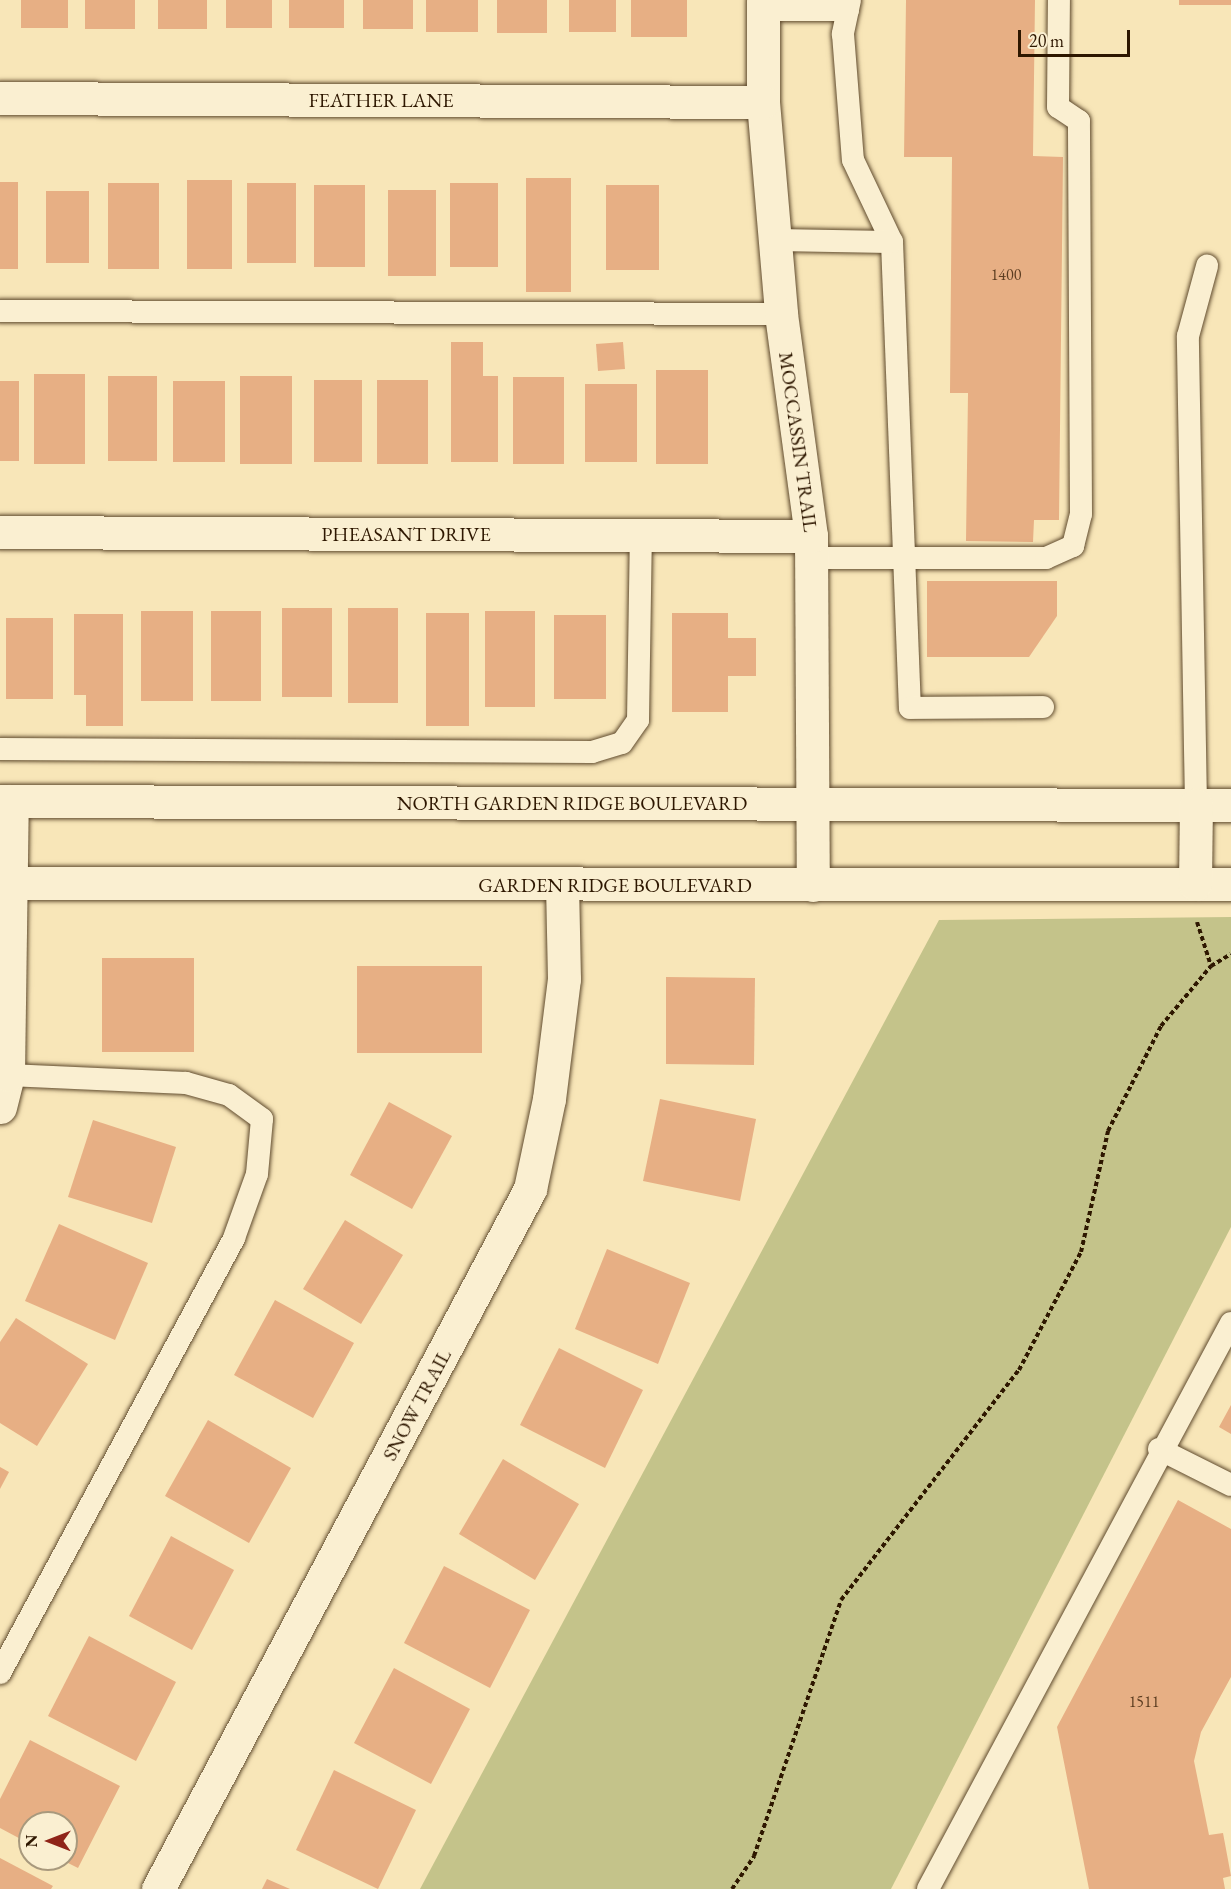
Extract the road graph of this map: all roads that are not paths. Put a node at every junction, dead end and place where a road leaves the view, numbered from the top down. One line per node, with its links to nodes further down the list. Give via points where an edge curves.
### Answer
1 (1059, 0): 14 (lane, via 1058,107 1079,121 1081,514 1073,546 1046,558)
2 (763, 5): 3 (lane); 5 (street, MOCCASSIN TRAIL)
3 (849, 5): 7 (lane, via 843,34 853,160)
4 (0, 98): 5 (street, FEATHER LANE)
5 (762, 102): 6 (street, MOCCASSIN TRAIL)
6 (774, 240): 7 (lane); 10 (street, MOCCASSIN TRAIL)
7 (892, 242): 14 (lane)
8 (1208, 266): 19 (lane, via 1188,336)
9 (0, 311): 10 (lane)
10 (781, 314): 13 (street, MOCCASSIN TRAIL)
11 (0, 532): 12 (street, PHEASANT DRIVE)
12 (641, 535): 13 (street, PHEASANT DRIVE); 16 (lane, via 638,720 622,743 592,752)
13 (811, 547): 14 (lane); 18 (street, MOCCASSIN TRAIL)
14 (907, 558): 15 (lane, via 910,708)
15 (1043, 707)
16 (0, 749)
17 (6, 801): 18 (street, NORTH GARDEN RIDGE BOULEVARD); 21 (street)
18 (812, 804): 19 (street, NORTH GARDEN RIDGE BOULEVARD); 24 (street, MOCCASSIN TRAIL)
19 (1196, 805): 20 (street); 22 (street)
20 (1231, 805)
21 (6, 883): 25 (street, GARDEN RIDGE BOULEVARD); 26 (street)
22 (1195, 884): 23 (street, GARDEN RIDGE BOULEVARD); 24 (street, GARDEN RIDGE BOULEVARD)
23 (1231, 884)
24 (813, 885): 25 (street, GARDEN RIDGE BOULEVARD)
25 (562, 886): 32 (street, SNOW TRAIL, via 564,979 549,1099 530,1189)
26 (8, 1075): 27 (street); 31 (lane, via 186,1083 229,1095 262,1119 257,1174 234,1238)
27 (0, 1107)
28 (1231, 1323): 29 (lane)
29 (1159, 1449): 30 (lane); 33 (lane, via 1010,1743)
30 (1231, 1485)
31 (0, 1673)
32 (158, 1889)
33 (927, 1889)

